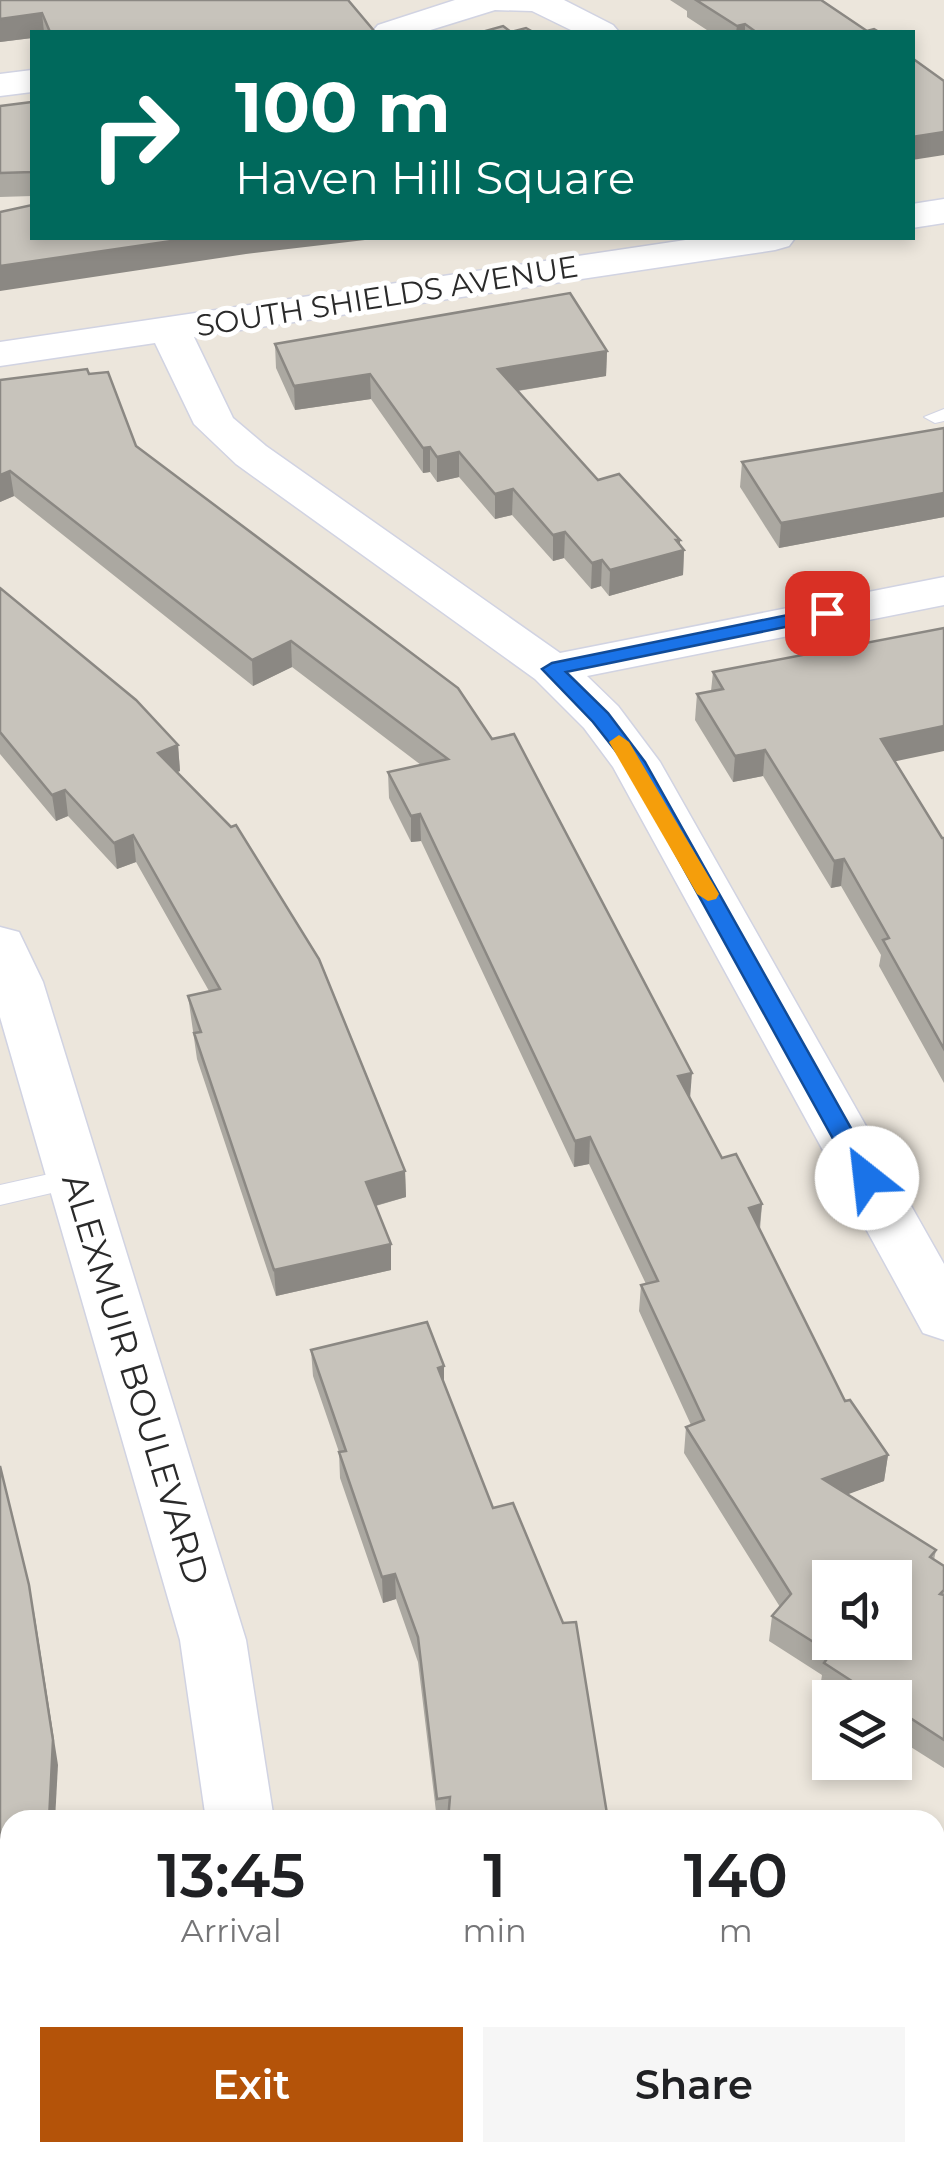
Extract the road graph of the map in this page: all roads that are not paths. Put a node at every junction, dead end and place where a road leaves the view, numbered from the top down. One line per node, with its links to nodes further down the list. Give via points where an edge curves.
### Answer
1 (490, 0): 3 (street)
2 (498, 0): 4 (street, via 538,1)
3 (396, 30)
4 (597, 30)
5 (30, 81): 6 (street)
6 (0, 85)
7 (944, 211): 8 (street)
8 (915, 216)
9 (762, 240): 10 (street, SOUTH SHIELDS AVENUE)
10 (169, 328): 11 (street, SOUTH SHIELDS AVENUE); 13 (street, via 197,394 227,434)
11 (0, 354)
12 (944, 590): 13 (street)
13 (552, 669): 17 (street, via 634,762)
14 (0, 945): 15 (street, ALEXMUIR BOULEVARD)
15 (76, 1178): 16 (lane); 18 (street, ALEXMUIR BOULEVARD, via 213,1640)
16 (0, 1195)
17 (944, 1317)
18 (238, 1810)

